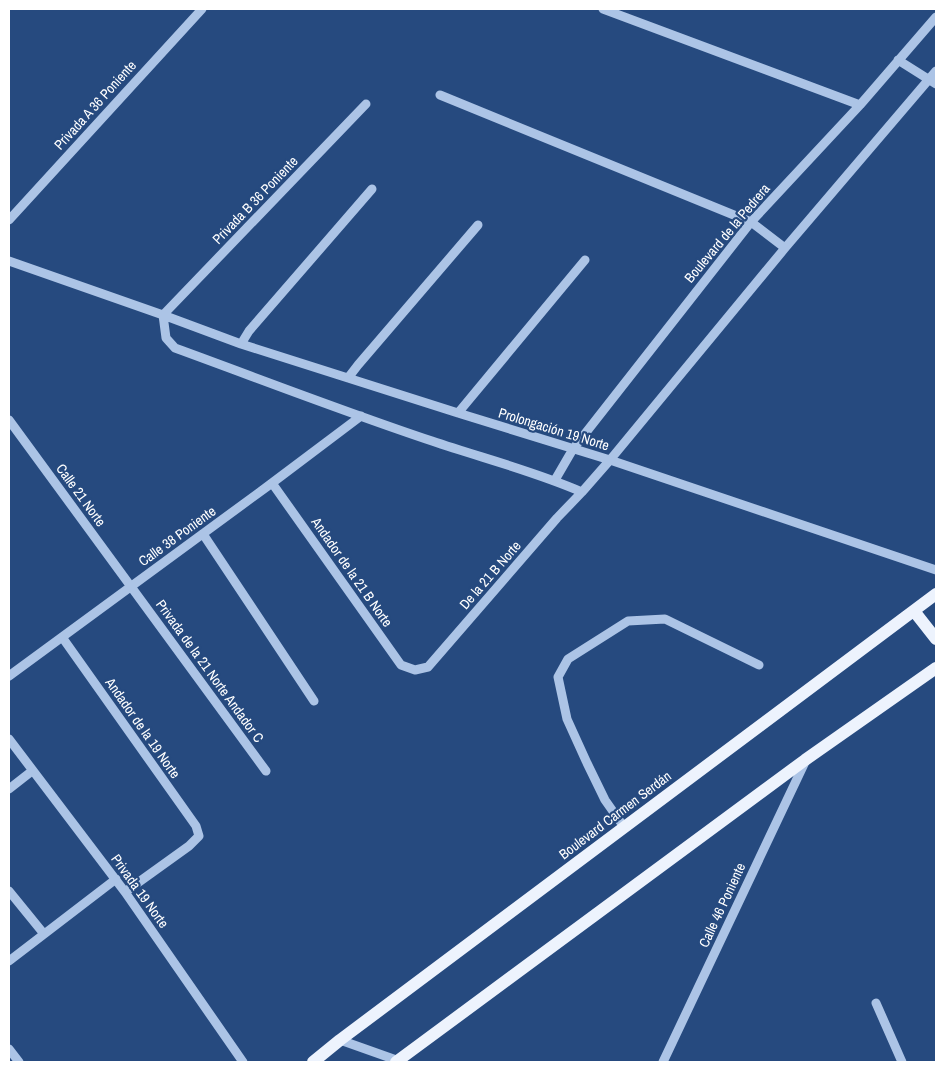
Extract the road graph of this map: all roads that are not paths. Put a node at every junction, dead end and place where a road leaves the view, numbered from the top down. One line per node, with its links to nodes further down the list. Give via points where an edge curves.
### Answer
1 (202, 9): 11 (street, Privada A 36 Poniente)
2 (603, 9): 9 (street)
3 (936, 17): 4 (street, Boulevard de la Pedrera)
4 (898, 60): 6 (street); 9 (street, Boulevard de la Pedrera)
5 (936, 71): 6 (street)
6 (932, 81): 14 (street)
7 (440, 95): 12 (street)
8 (366, 104): 17 (street, Privada B 36 Poniente)
9 (860, 104): 12 (street, Boulevard de la Pedrera)
10 (372, 189): 18 (street)
11 (9, 220)
12 (751, 222): 14 (street); 23 (street, Boulevard de la Pedrera)
13 (478, 225): 19 (street)
14 (785, 248): 24 (street)
15 (585, 260): 20 (street)
16 (9, 261): 17 (street, Prolongación 19 Norte)
17 (164, 315): 18 (street, Prolongación 19 Norte); 21 (street, via 166,338 175,348)
18 (241, 344): 19 (street, Prolongación 19 Norte)
19 (348, 378): 20 (street, Prolongación 19 Norte)
20 (458, 413): 23 (street, Prolongación 19 Norte)
21 (361, 416): 25 (street); 26 (street, Calle 38 Poniente)
22 (9, 420): 30 (street, Calle 21 Norte)
23 (573, 449): 24 (street, Prolongación 19 Norte); 25 (street, Boulevard de la Pedrera)
24 (610, 460): 27 (street); 29 (street, Prolongación 19 Norte)
25 (554, 480): 27 (street)
26 (272, 483): 28 (street, Calle 38 Poniente); 37 (street, Andador de la 21 B Norte, via 401,665)
27 (582, 492): 37 (street, De la 21 B Norte, via 428,667)
28 (202, 534): 30 (street, Calle 38 Poniente); 39 (street)
29 (936, 570)
30 (131, 586): 33 (street, Calle 38 Poniente); 43 (street, Privada de la 21 Norte Andador C)
31 (936, 594): 32 (main road, Boulevard Carmen Serdán)
32 (914, 611): 34 (main road); 45 (main road, Boulevard Carmen Serdán)
33 (62, 637): 38 (street, Calle 38 Poniente); 48 (street, Andador de la 19 Norte, via 196,826 199,836)
34 (936, 639)
35 (759, 665): 45 (street, via 665,619 628,621 568,659 558,677 567,719 605,800)
36 (936, 668): 41 (main road)
37 (415, 670)
38 (9, 676)
39 (314, 701)
40 (9, 739): 42 (street, Privada 19 Norte)
41 (806, 760): 57 (main road); 58 (street, Calle 46 Poniente)
42 (32, 771): 44 (street); 46 (street, Privada 19 Norte)
43 (266, 771)
44 (9, 789)
45 (624, 827): 52 (main road, Boulevard Carmen Serdán)
46 (116, 880): 48 (street, Privada 19 Norte); 49 (street)
47 (9, 890): 49 (street)
48 (126, 892): 55 (street, Privada 19 Norte)
49 (44, 934): 50 (street)
50 (9, 961)
51 (876, 1003): 59 (street)
52 (340, 1040): 56 (main road, Boulevard Carmen Serdán); 57 (street)
53 (9, 1049): 54 (street)
54 (18, 1062)
55 (243, 1062)
56 (313, 1062)
57 (399, 1062)
58 (663, 1062)
59 (902, 1062)

